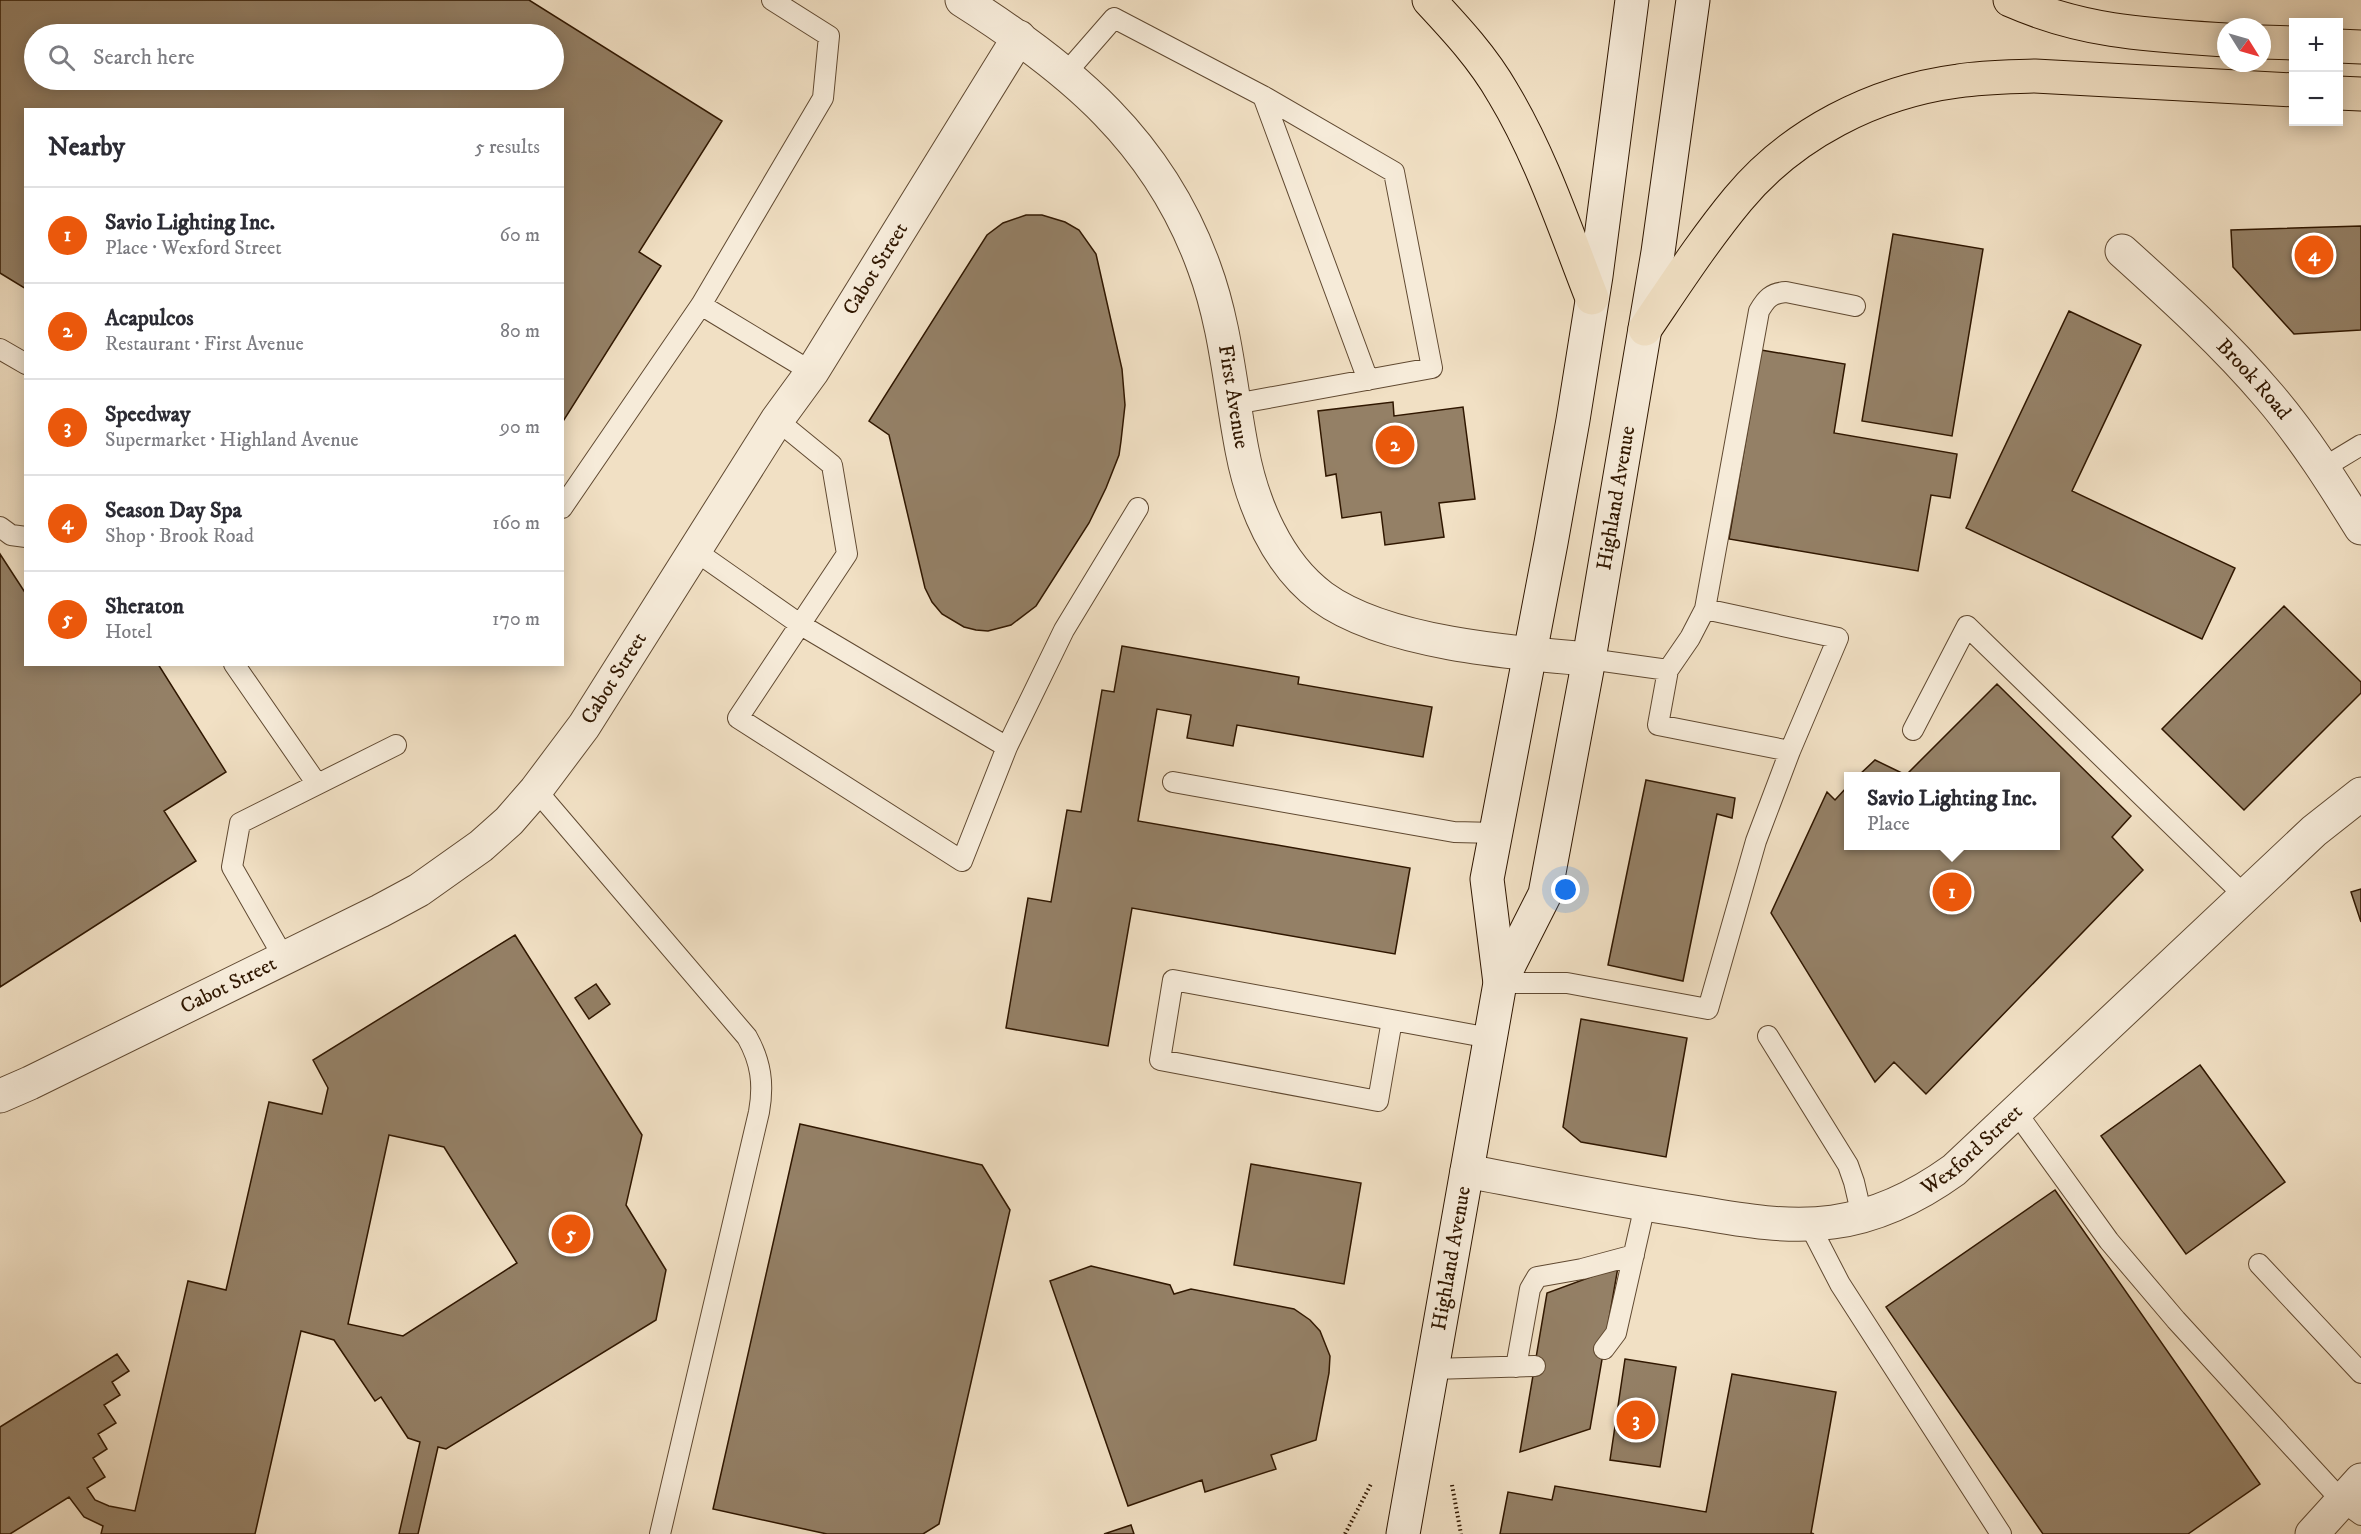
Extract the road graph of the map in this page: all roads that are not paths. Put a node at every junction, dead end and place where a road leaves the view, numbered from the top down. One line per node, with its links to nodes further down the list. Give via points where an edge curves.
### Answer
1 (772, 0): 20 (lane, via 829,36 823,98)
2 (962, 0): 7 (street, First Avenue)
3 (1429, 0): 19 (highway, via 1504,93 1536,158)
4 (1632, 0): 19 (street, Highland Avenue)
5 (1693, 0): 22 (street, Highland Avenue)
6 (2010, 0): 8 (highway, via 2098,29)
7 (1019, 38): 13 (street, First Avenue); 25 (street, Cabot Street)
8 (2217, 39)
9 (2271, 42): 10 (highway)
10 (2289, 43)
11 (2343, 46): 12 (highway)
12 (2361, 47)
13 (1066, 74): 17 (lane, via 1114,18); 27 (street, First Avenue, via 1120,124 1175,205 1204,266 1215,300)
14 (2289, 90): 22 (highway, via 1995,77 1930,86 1875,102 1823,127 1754,182)
15 (2343, 93): 16 (highway)
16 (2361, 94)
17 (1263, 96): 26 (lane); 26 (lane, via 1394,172 1432,368)
18 (2122, 251): 30 (street, Brook Road, via 2241,364)
19 (1592, 298): 39 (street, Highland Avenue)
20 (701, 305): 25 (lane); 31 (lane)
21 (1856, 306): 37 (lane, via 1776,292 1759,311)
22 (1645, 329): 40 (street, Highland Avenue)
23 (0, 349): 24 (lane)
24 (24, 363)
25 (812, 372): 28 (street, Cabot Street)
26 (1368, 380): 27 (lane)
27 (1235, 404): 39 (street, First Avenue, via 1249,481 1261,513 1303,581 1345,611 1385,627 1427,638)
28 (777, 420): 36 (street, Cabot Street); 38 (lane, via 832,465 848,554)
29 (2361, 444): 30 (lane)
30 (2324, 468): 34 (street, Brook Road)
31 (564, 505)
32 (1138, 508): 45 (lane, via 1064,630)
33 (0, 527): 35 (lane, via 11,535)
34 (2361, 528)
35 (24, 537)
36 (694, 550): 38 (lane); 49 (street, Cabot Street, via 584,726)
37 (1705, 609): 42 (lane); 46 (lane, via 1838,638)
38 (801, 625): 45 (lane); 45 (lane, via 738,718 962,861)
39 (1530, 654): 40 (street, First Avenue); 51 (street, Highland Avenue)
40 (1589, 659): 42 (lane); 54 (street, Highland Avenue, via 1545,894)
41 (235, 666): 48 (lane)
42 (1668, 670): 46 (lane, via 1658,725)
43 (1913, 730): 52 (lane, via 1966,626)
44 (396, 745): 48 (lane)
45 (1007, 747)
46 (1790, 751): 54 (lane, via 1756,841 1708,1009 1567,983)
47 (1173, 782): 51 (lane, via 1454,832)
48 (317, 784): 53 (lane, via 240,823 232,867)
49 (537, 789): 53 (street, Cabot Street, via 508,821 451,869 380,911); 70 (lane, via 747,1037 760,1066 759,1112)
50 (2361, 794): 52 (street, Wexford Street, via 2314,831)
51 (1496, 833): 54 (street, Highland Avenue, via 1487,879)
52 (2245, 896): 59 (street, Wexford Street)
53 (284, 958): 58 (street, Cabot Street)
54 (1500, 983): 57 (street, Highland Avenue)
55 (1392, 1020): 55 (lane, via 1173,980 1160,1060 1378,1101); 57 (lane)
56 (1768, 1036): 62 (lane, via 1838,1146 1854,1182)
57 (1490, 1038): 60 (street, Highland Avenue)
58 (0, 1096)
59 (2016, 1113): 62 (street, Wexford Street, via 1935,1185); 69 (lane, via 2109,1241 2154,1293)
60 (1467, 1171): 61 (street, Wexford Street); 67 (street, Highland Avenue)
61 (1645, 1205): 63 (street, Wexford Street, via 1731,1218); 64 (lane)
62 (1862, 1216): 63 (street, Wexford Street)
63 (1809, 1224): 72 (lane, via 1840,1284)
64 (1634, 1256): 66 (lane, via 1616,1333); 67 (lane, via 1537,1277 1530,1289 1526,1366)
65 (2259, 1264): 68 (lane)
66 (1604, 1349)
67 (1432, 1369): 71 (street, Highland Avenue)
68 (2361, 1373)
69 (2355, 1498): 73 (street)
70 (660, 1534)
71 (1403, 1534)
72 (2001, 1534)
73 (2312, 1534)

